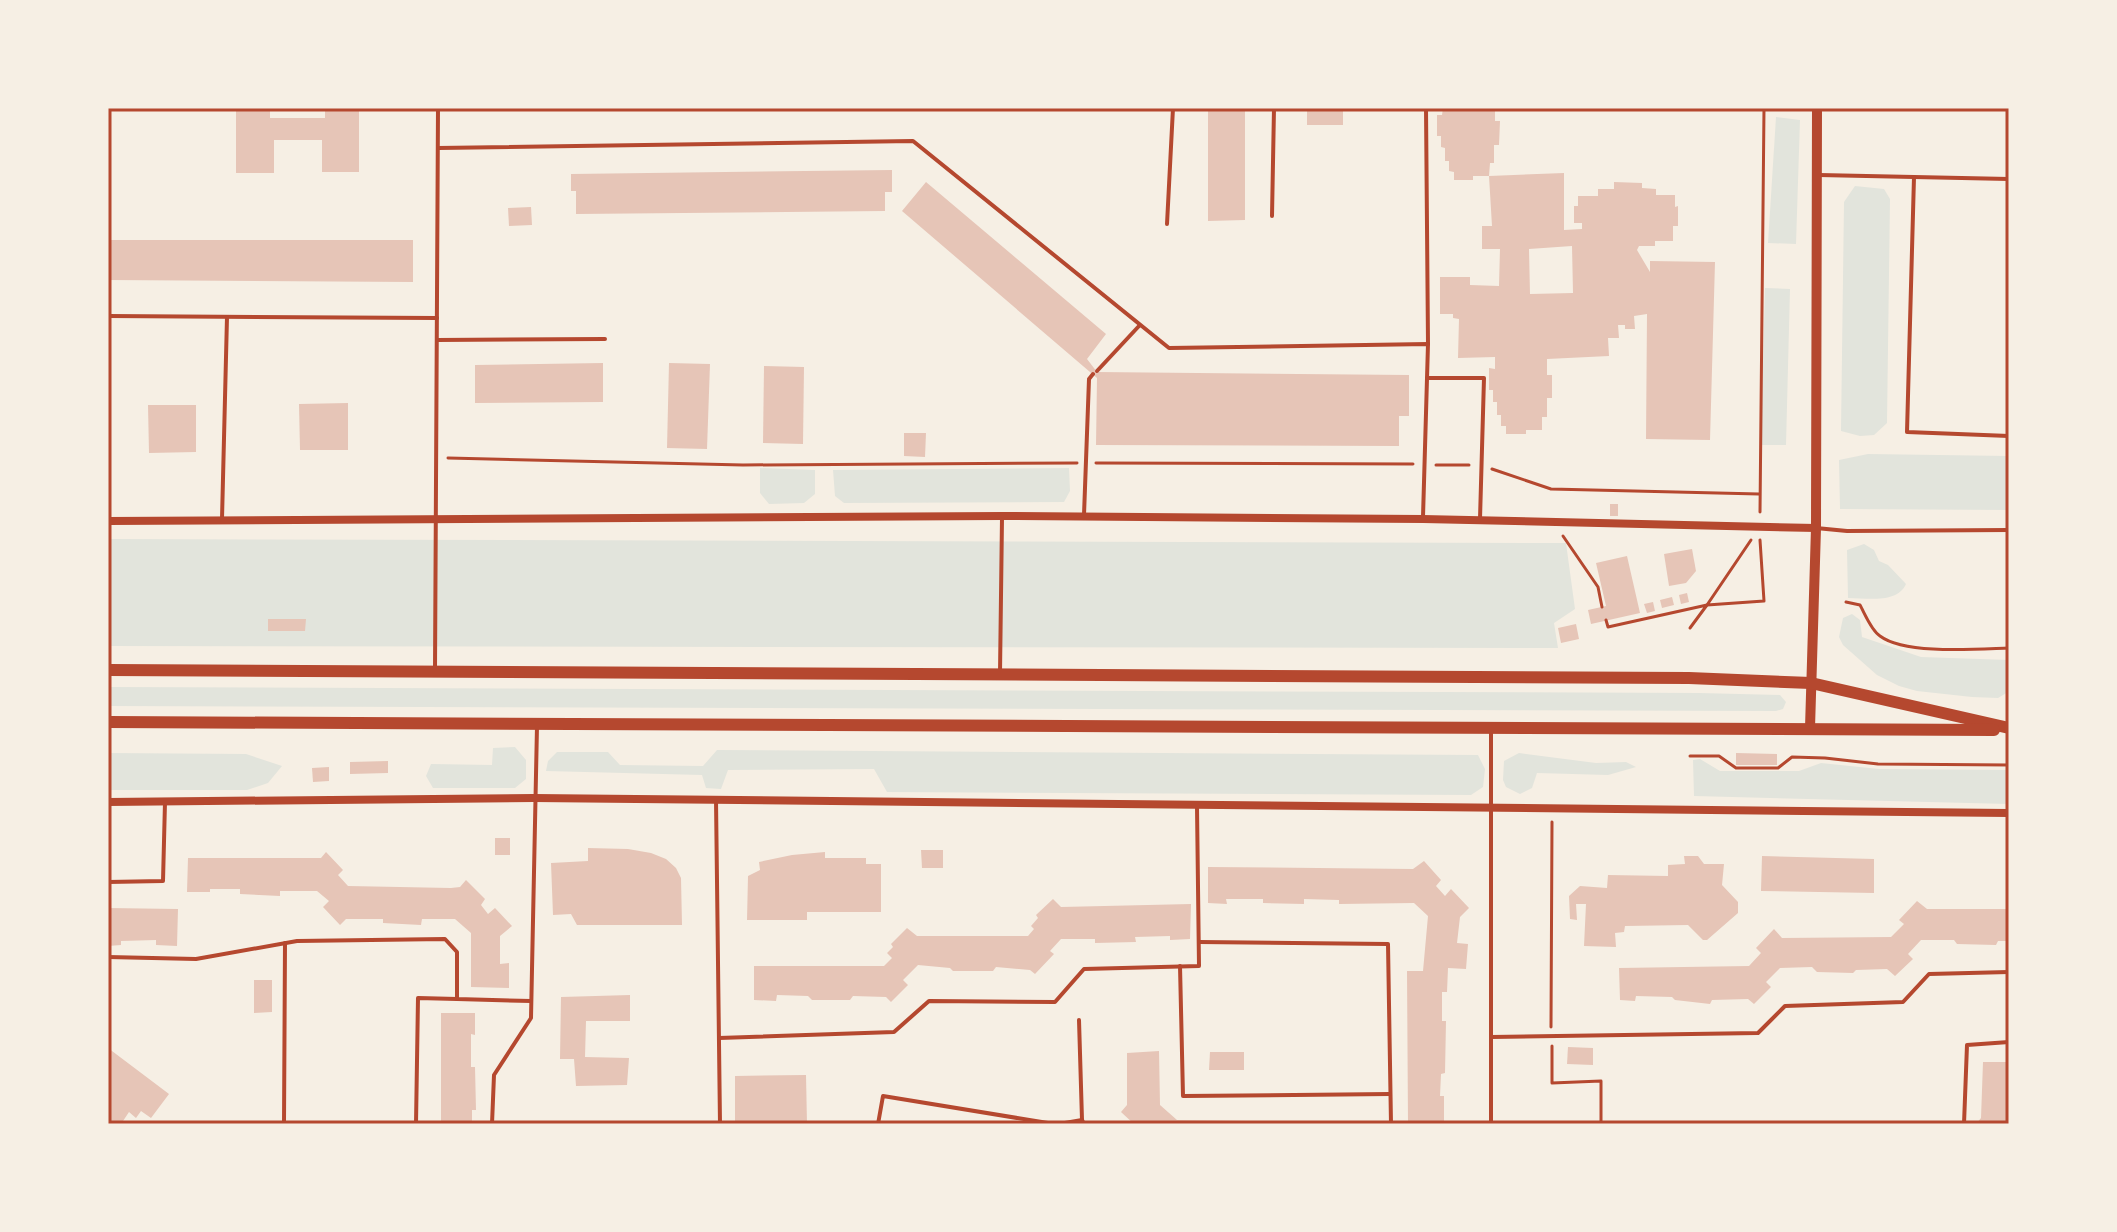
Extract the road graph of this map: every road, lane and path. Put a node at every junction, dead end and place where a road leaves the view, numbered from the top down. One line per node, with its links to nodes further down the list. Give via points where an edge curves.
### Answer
1 (438, 108): 7 (lane)
2 (1173, 108): 12 (lane)
3 (1274, 108): 11 (lane)
4 (1426, 108): 19 (lane)
5 (1764, 108): 26 (path)
6 (1817, 108): 8 (street)
7 (438, 148): 15 (lane); 16 (lane, via 913,141)
8 (1817, 175): 9 (lane); 36 (street)
9 (1914, 177): 10 (lane); 21 (lane, via 1907,432)
10 (2009, 179)
11 (1272, 216)
12 (1167, 224)
13 (108, 316): 14 (lane)
14 (227, 317): 15 (lane); 32 (lane)
15 (437, 318): 18 (lane)
16 (1139, 325): 19 (lane, via 1169,348); 23 (lane, via 1089,379)
17 (605, 339): 18 (lane)
18 (437, 340): 22 (lane)
19 (1428, 344): 20 (lane)
20 (1427, 378): 24 (lane); 25 (lane, via 1484,378)
21 (2009, 436)
22 (437, 457): 23 (path, via 743,465); 29 (lane)
23 (1086, 463): 24 (path); 28 (lane)
24 (1424, 464): 25 (path); 30 (lane)
25 (1481, 466): 26 (path, via 1551,489); 33 (lane)
26 (1759, 494): 35 (path)
27 (1002, 516): 28 (street); 29 (street); 46 (lane)
28 (1084, 517): 30 (street)
29 (436, 519): 32 (street); 45 (lane)
30 (1423, 519): 33 (street)
31 (108, 521): 32 (street)
32 (222, 521)
33 (1480, 521): 34 (street)
34 (1554, 523): 35 (street); 40 (path, via 1598,587)
35 (1760, 527): 36 (street); 39 (path); 39 (path, via 1764,601)
36 (1816, 528): 37 (lane); 47 (street)
37 (2009, 530)
38 (1846, 602): 43 (path, via 1860,605 1879,636 1905,645)
39 (1707, 605): 41 (path, via 1608,627); 42 (path)
40 (1602, 607)
41 (1606, 620)
42 (1690, 628)
43 (2009, 648)
44 (108, 670): 45 (main road)
45 (435, 671): 46 (main road)
46 (1000, 673): 47 (main road)
47 (1811, 683): 51 (street); 52 (main road)
48 (108, 722): 49 (main road)
49 (537, 724): 50 (main road); 55 (lane)
50 (1491, 727): 51 (main road); 60 (lane)
51 (1810, 728): 52 (main road)
52 (2009, 729)
53 (1690, 756): 54 (path, via 1719,756 1736,768 1778,768 1792,757)
54 (2009, 765)
55 (534, 798): 56 (street); 58 (street); 70 (lane)
56 (716, 800): 59 (street); 74 (lane)
57 (108, 802): 58 (street)
58 (165, 802): 63 (lane, via 163,881)
59 (1197, 804): 60 (street); 64 (lane)
60 (1491, 807): 61 (street); 73 (lane)
61 (1552, 808): 62 (street); 72 (path)
62 (2009, 813)
63 (108, 882)
64 (1199, 942): 67 (lane, via 1199,966); 76 (lane, via 1388,944)
65 (285, 943): 66 (lane, via 196,959); 69 (lane, via 445,939 457,952); 78 (lane)
66 (108, 957)
67 (1180, 966): 74 (lane, via 1084,969 1055,1002 929,1001 894,1032); 76 (lane, via 1183,1096)
68 (2009, 972): 72 (lane, via 1929,974 1903,1002 1785,1006 1758,1033)
69 (457, 999): 70 (lane); 79 (lane, via 418,998)
70 (531, 1001): 80 (lane, via 531,1018 494,1075)
71 (1079, 1020): 77 (lane)
72 (1551, 1036): 73 (lane); 86 (path, via 1552,1083 1601,1081)
73 (1491, 1037): 85 (lane)
74 (719, 1038): 81 (lane)
75 (2009, 1042): 87 (lane, via 1967,1045)
76 (1390, 1094): 84 (lane)
77 (1083, 1122): 83 (lane)
78 (284, 1124)
79 (416, 1124)
80 (492, 1124)
81 (720, 1124)
82 (878, 1124): 83 (lane, via 883,1096)
83 (1056, 1124)
84 (1391, 1124)
85 (1491, 1124)
86 (1601, 1124)
87 (1964, 1124)

